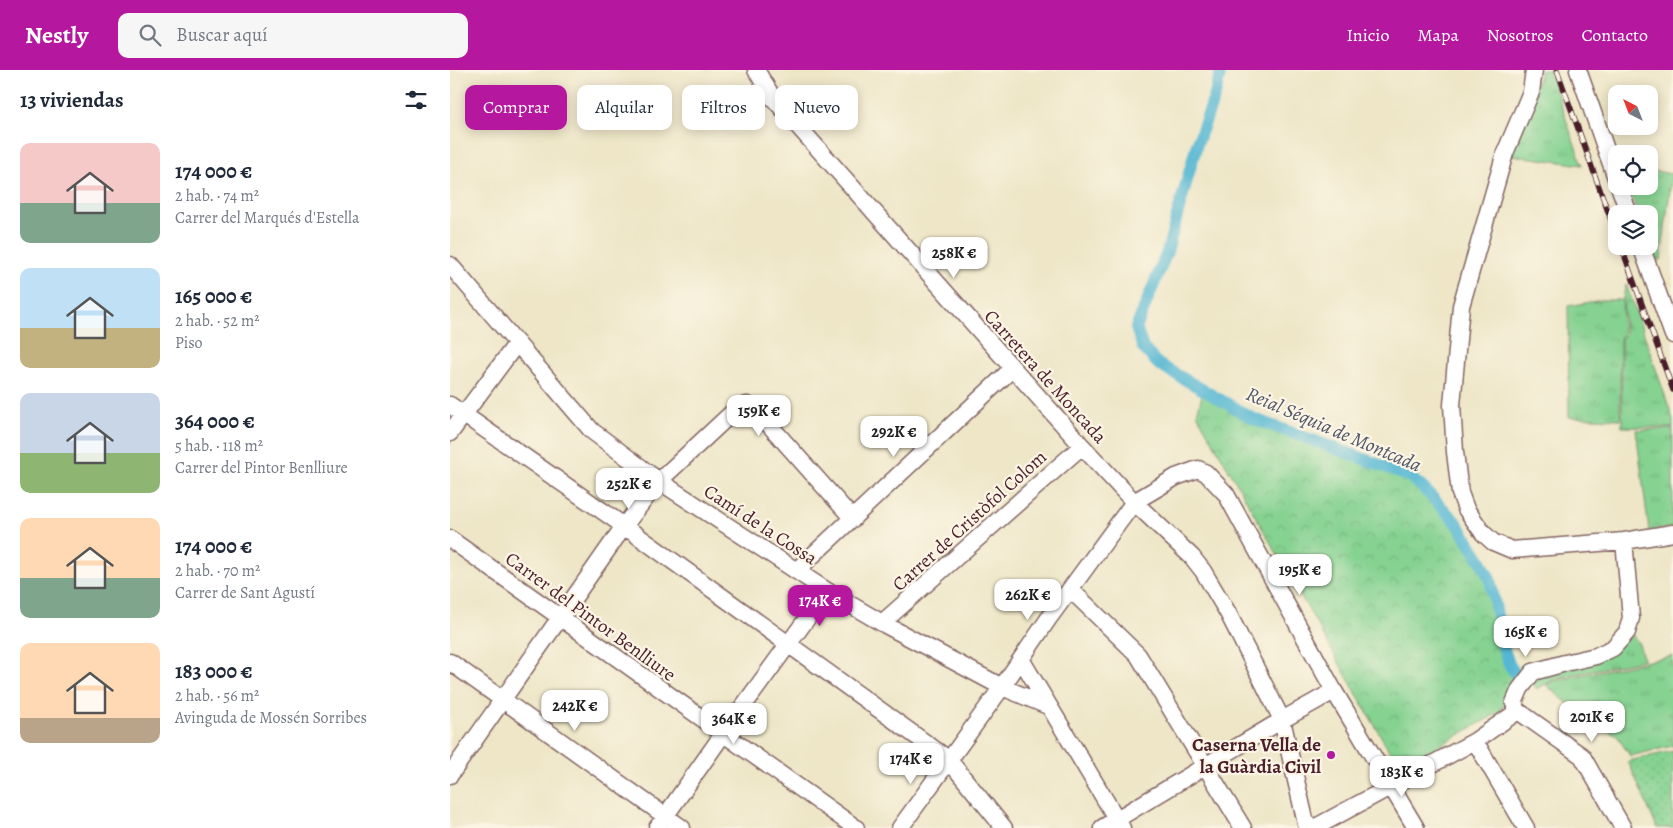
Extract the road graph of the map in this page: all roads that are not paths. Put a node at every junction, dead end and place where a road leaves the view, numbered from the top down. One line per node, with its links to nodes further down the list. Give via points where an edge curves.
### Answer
1 (756, 70): 9 (street, Carretera de Moncada, via 773,98)
2 (1534, 70): 20 (street, via 1531,92 1505,153 1461,306 1452,400 1460,492 1474,522 1493,542 1512,550)
3 (1578, 70): 4 (street)
4 (1608, 155)
5 (1644, 255): 7 (street)
6 (450, 265): 8 (street, Camí de la Cossa)
7 (1673, 335)
8 (517, 343): 11 (street); 14 (street, Camí de la Cossa, via 592,431)
9 (1013, 368): 13 (street, Carretera de Moncada); 16 (street)
10 (450, 405): 11 (street)
11 (464, 414): 12 (street); 17 (street)
12 (450, 433)
13 (1082, 446): 15 (street, Carretera de Moncada); 25 (street, Carrer de Cristòfol Colom)
14 (659, 481): 16 (street, via 734,411 747,405 756,410); 17 (street); 21 (street, Camí de la Cossa)
15 (1134, 502): 22 (street); 30 (street, via 1176,477 1198,469 1206,473 1226,494); 34 (street, Carretera de Moncada, via 1203,571)
16 (853, 519): 21 (street)
17 (624, 526): 24 (street); 26 (street)
18 (1673, 533): 20 (street)
19 (450, 539): 24 (street, Carrer del Pintor Benlliure)
20 (1624, 541): 33 (street, via 1631,618 1627,632 1613,648 1596,656 1533,672 1514,703)
21 (797, 570): 23 (street, Camí de la Cossa)
22 (1070, 588): 27 (street); 38 (street, via 1138,655)
23 (827, 591): 25 (street, Camí de la Cossa); 26 (street)
24 (561, 618): 31 (street); 35 (street, Carrer del Pintor Benlliure)
25 (882, 624): 29 (street, Camí de la Cossa)
26 (787, 645): 35 (street); 37 (street)
27 (1021, 659): 29 (street); 32 (street)
28 (450, 662): 31 (street)
29 (1002, 687): 32 (street, Camí de la Cossa); 37 (street)
30 (1334, 691): 34 (street); 40 (street)
31 (503, 700): 39 (street); 41 (street)
32 (1048, 706): 42 (street)
33 (1518, 711): 36 (street); 43 (street, via 1582,756)
34 (1282, 720): 38 (street); 49 (street, Carretera de Moncada)
35 (723, 734): 41 (street); 45 (street, Carrer del Pintor Benlliure)
36 (1475, 741): 40 (street); 52 (street)
37 (948, 759): 46 (street); 47 (street)
38 (1205, 766): 42 (street); 48 (street)
39 (450, 775)
40 (1391, 786): 50 (street); 51 (street)
41 (661, 822): 44 (street)
42 (1114, 825)
43 (1615, 825)
44 (682, 828)
45 (856, 828)
46 (900, 828)
47 (1004, 828)
48 (1243, 828)
49 (1308, 828)
50 (1314, 828)
51 (1416, 828)
52 (1526, 828)

